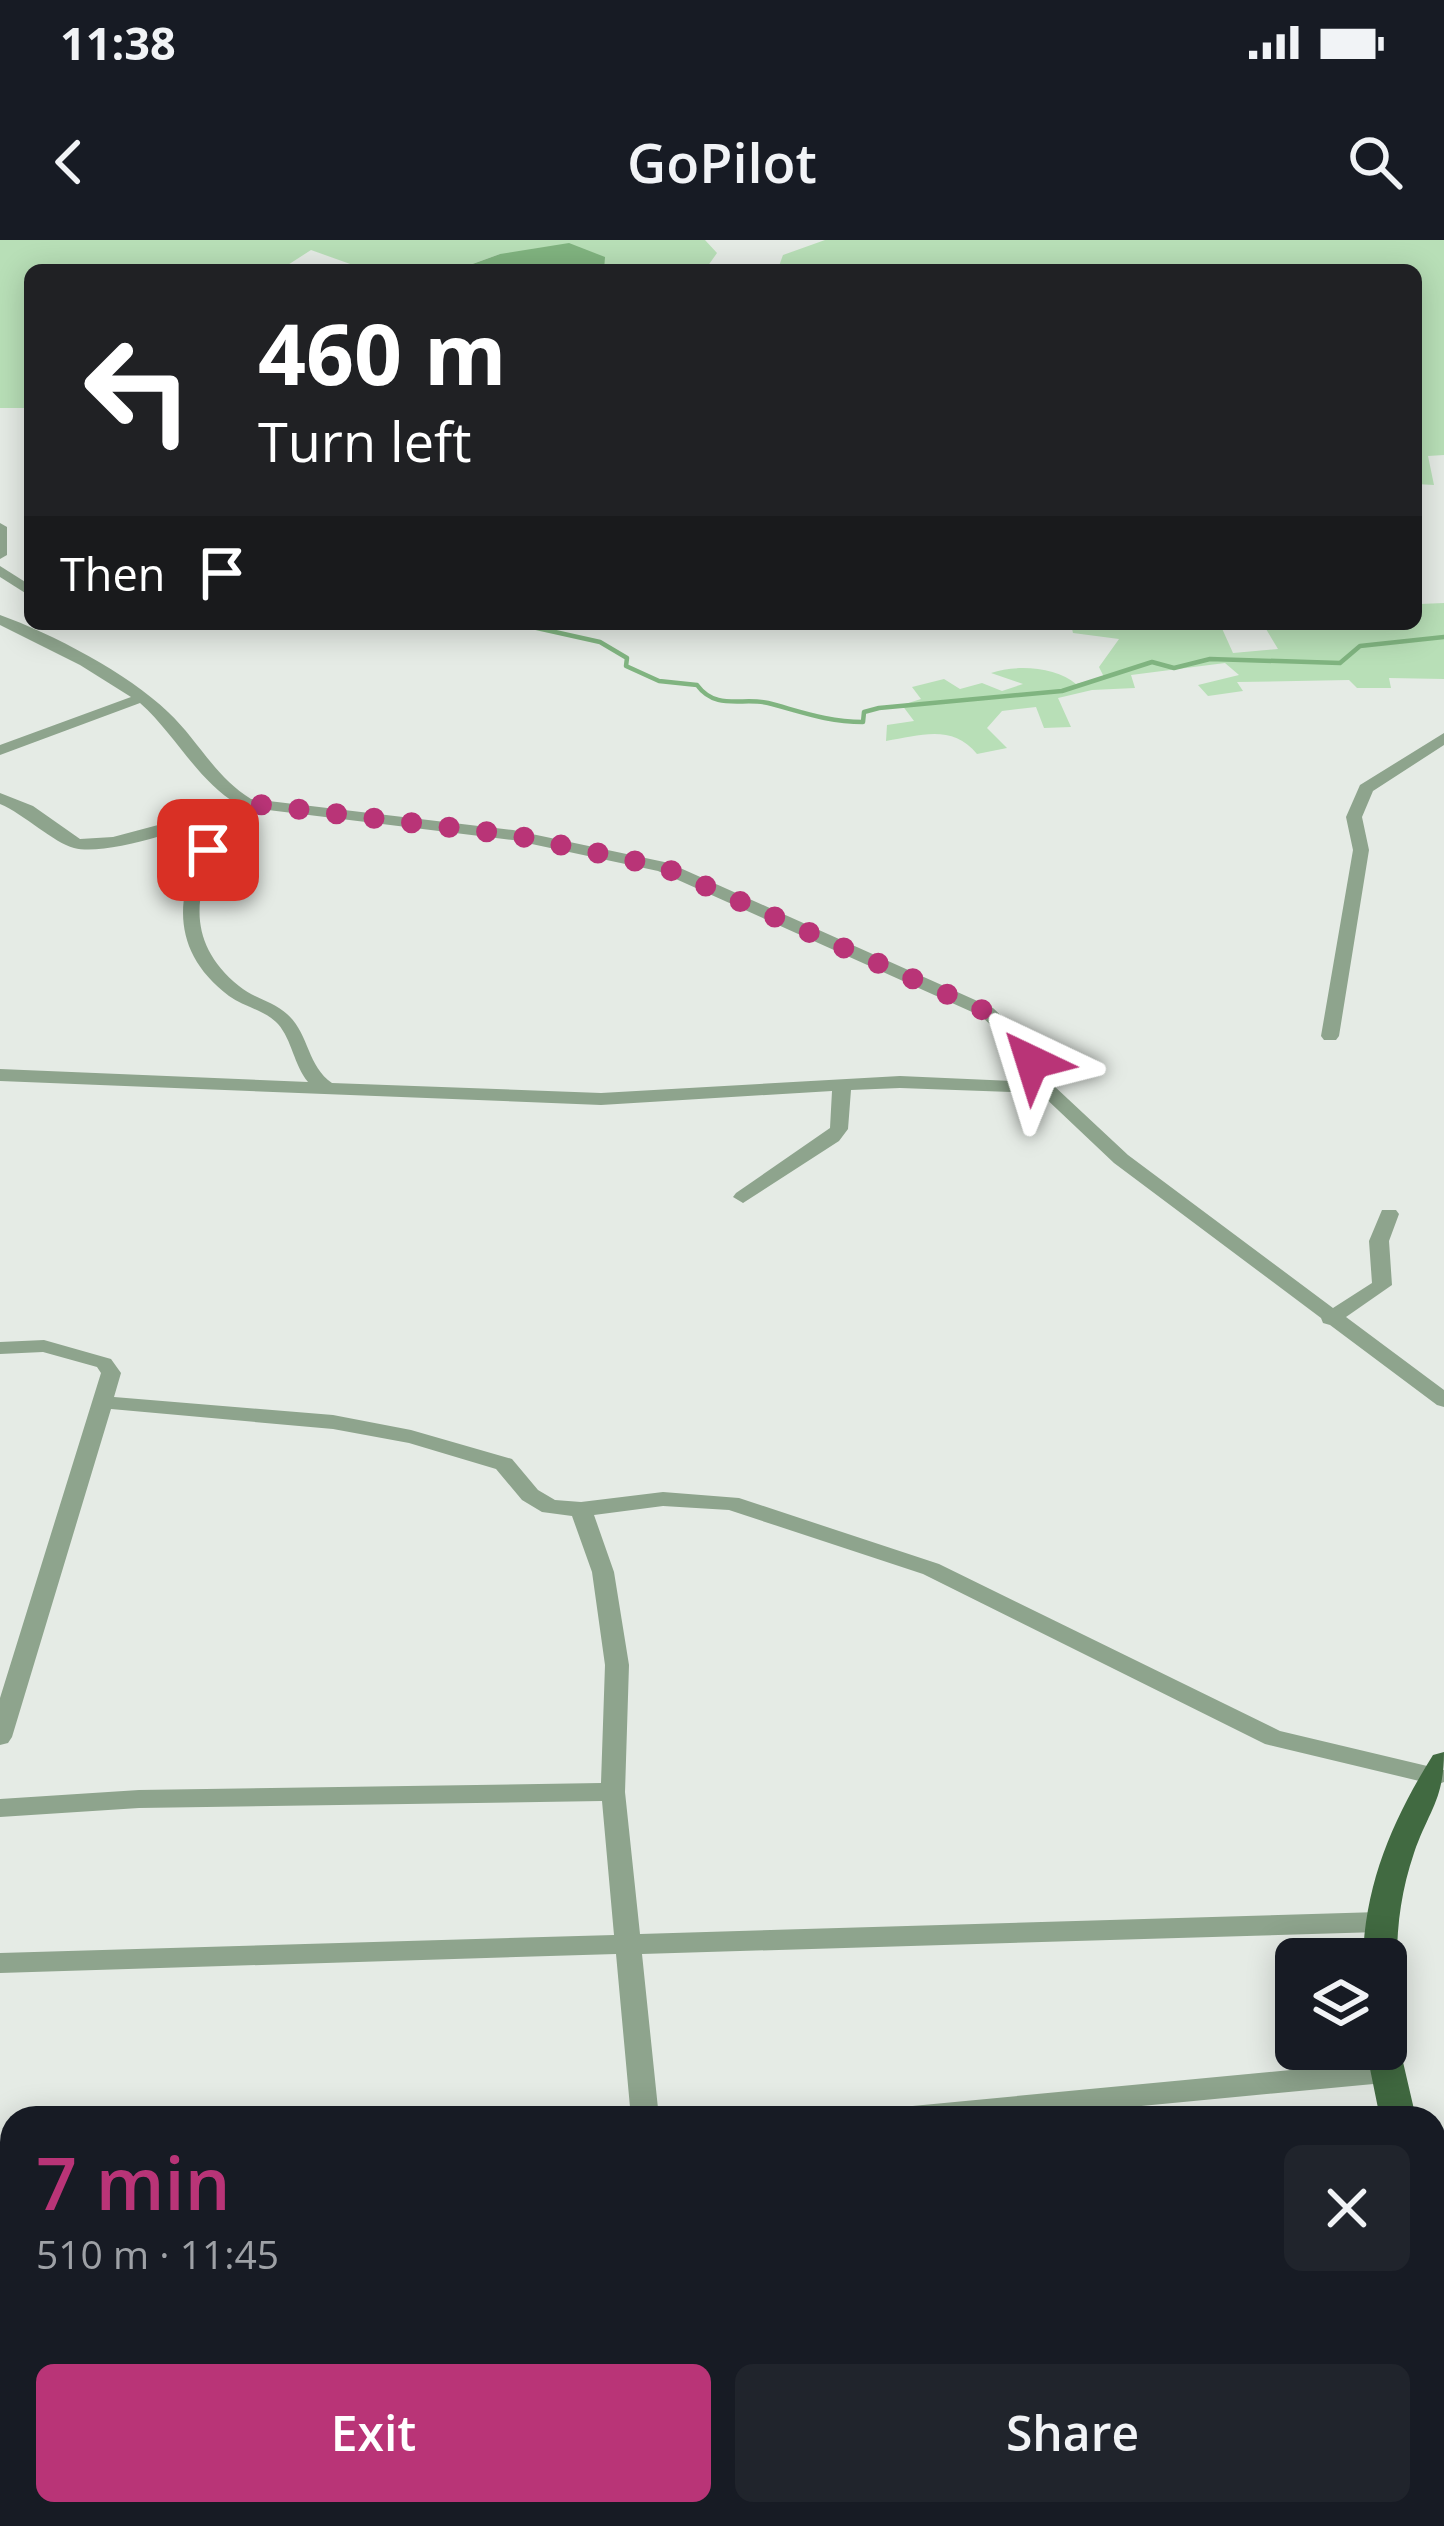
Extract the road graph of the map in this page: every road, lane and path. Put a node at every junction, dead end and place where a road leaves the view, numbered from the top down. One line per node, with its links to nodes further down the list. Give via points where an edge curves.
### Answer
1 (0, 526): 2 (street)
2 (0, 555)
3 (0, 570): 4 (street)
4 (24, 590)
5 (24, 596): 6 (street)
6 (0, 617): 7 (street)
7 (141, 698): 9 (street); 11 (street)
8 (1444, 738): 12 (street, via 1366,788 1354,817 1361,850)
9 (0, 750)
10 (0, 798): 11 (street, via 77,844 114,842)
11 (245, 805): 15 (street, via 514,835 663,867 987,1012 1018,1042); 16 (street, via 195,871 192,940 216,976 288,1024 306,1071)
12 (1330, 1036)
13 (0, 1075): 16 (street)
14 (842, 1086): 15 (street); 16 (street, via 601,1099); 17 (street, via 839,1129)
15 (1045, 1088): 19 (street, via 1121,1159)
16 (334, 1090)
17 (743, 1197)
18 (1389, 1214): 19 (street, via 1379,1241 1382,1286)
19 (1330, 1319): 21 (street)
20 (0, 1348): 22 (street, via 44,1346 104,1364 111,1373)
21 (1444, 1400)
22 (102, 1402): 23 (street, via 333,1422 411,1437 487,1456 550,1507); 24 (street)
23 (581, 1509): 25 (street, via 663,1499 731,1503 931,1569 1273,1738); 26 (street, via 603,1572 616,1665)
24 (0, 1737)
25 (1440, 1770): 28 (main road, via 1402,1835)
26 (613, 1792): 27 (street, via 139,1798); 30 (street)
27 (0, 1808)
28 (1379, 1922): 29 (main road); 30 (street)
29 (1379, 1938)
30 (625, 1942): 31 (street); 34 (street)
31 (0, 1963)
32 (1301, 2070): 35 (street)
33 (1386, 2070): 36 (main road)
34 (644, 2106)
35 (1002, 2106)
36 (1395, 2106)

